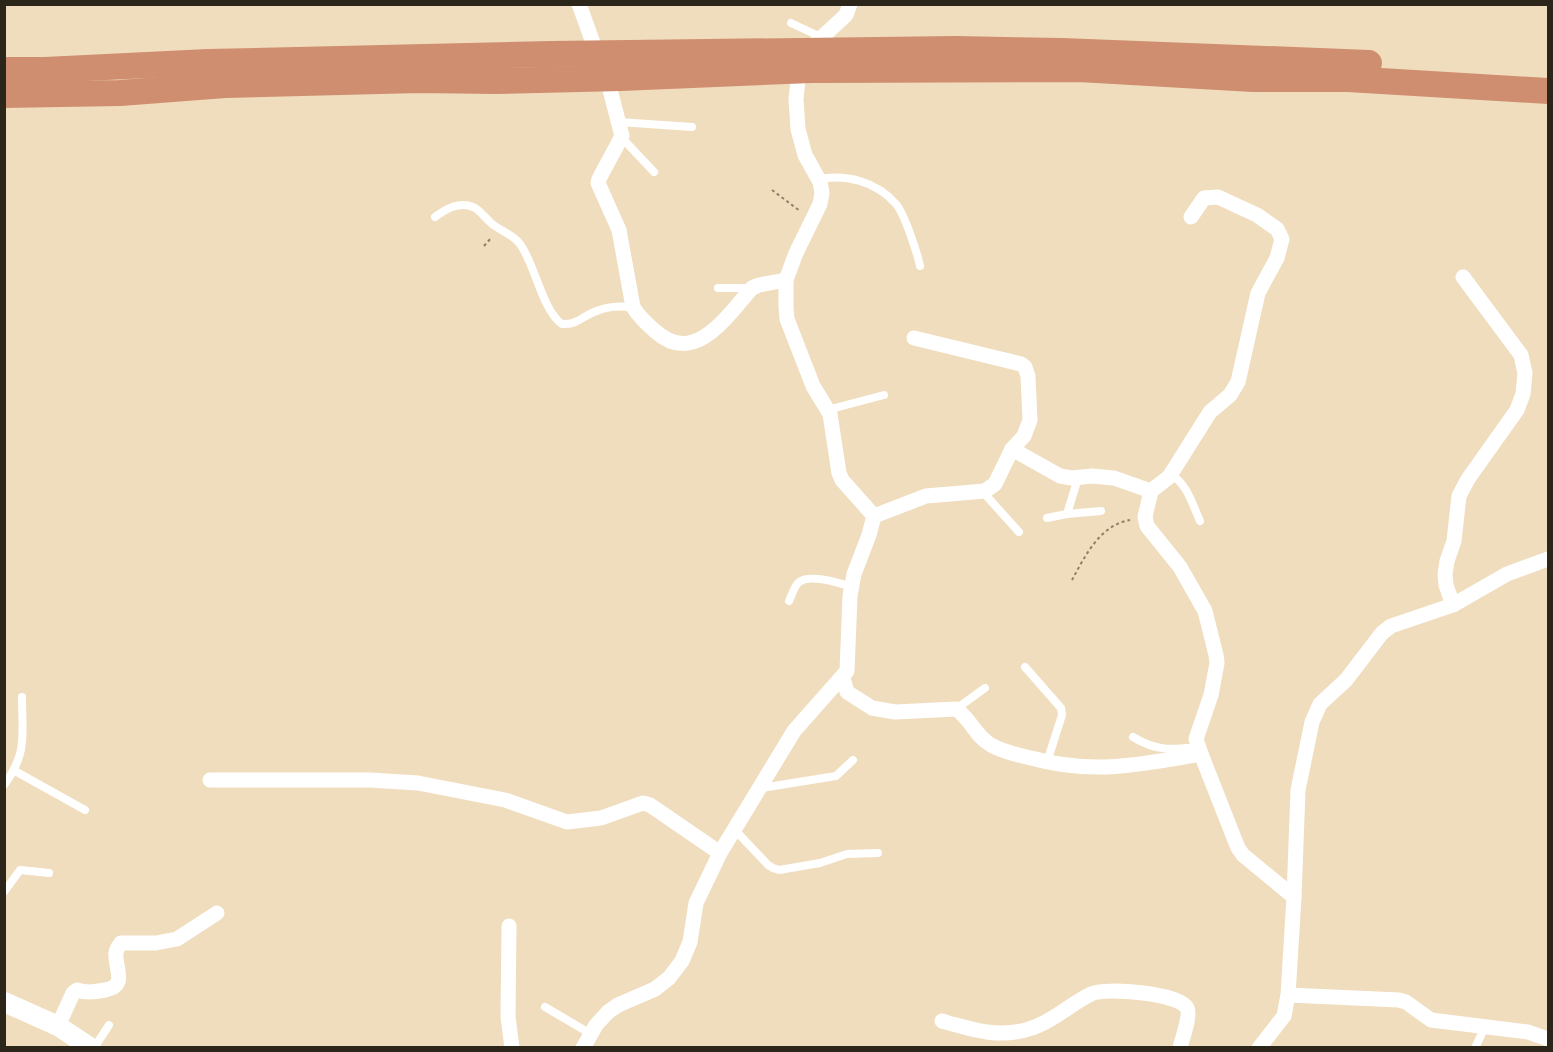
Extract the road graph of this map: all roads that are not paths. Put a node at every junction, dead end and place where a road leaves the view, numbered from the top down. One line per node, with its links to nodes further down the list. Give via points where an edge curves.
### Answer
1 (579, 4): 5 (street)
2 (850, 4): 4 (street, via 846,15)
3 (791, 22): 4 (lane)
4 (809, 53): 5 (highway); 7 (highway, via 1050,50); 8 (highway); 16 (street, via 796,99 798,129 805,155)
5 (597, 54): 6 (highway)
6 (4, 70)
7 (1341, 70): 9 (highway); 10 (highway)
8 (607, 78): 11 (highway, via 225,85 120,93); 12 (street)
9 (1548, 78)
10 (1548, 91)
11 (4, 95)
12 (619, 122): 13 (lane); 14 (street)
13 (692, 127)
14 (622, 138): 15 (lane); 24 (street, via 598,183 620,230)
15 (654, 172)
16 (818, 179): 19 (lane, via 832,176 863,182 897,204); 21 (street, via 820,204)
17 (435, 217): 24 (lane, via 456,205 474,207 493,225 508,232 520,244 548,304 562,324 575,324 608,307)
18 (1191, 217): 29 (street, via 1204,198 1218,197 1257,215 1277,229 1282,239 1277,258 1258,293 1238,382 1230,395 1210,412)
19 (920, 266)
20 (1463, 277): 42 (street, via 1521,355 1525,373 1523,394 1516,410 1459,496 1455,541 1445,574)
21 (786, 280): 23 (street); 27 (street, via 787,319 813,386)
22 (718, 288): 23 (lane)
23 (752, 288): 24 (street, via 713,332 697,342 680,344 664,339)
24 (633, 307)
25 (914, 338): 28 (street, via 1024,367 1030,420 1024,436)
26 (884, 395): 27 (lane)
27 (827, 410): 35 (street, via 842,480)
28 (1012, 450): 30 (street, via 1060,476); 31 (street, via 995,484)
29 (1172, 474): 32 (street); 37 (lane, via 1186,488)
30 (1079, 477): 32 (street, via 1114,478); 34 (lane)
31 (982, 491): 35 (street, via 926,496); 38 (lane)
32 (1151, 491): 49 (street, via 1147,526 1180,567 1205,611 1216,655 1211,694 1198,731)
33 (1101, 511): 34 (lane)
34 (1067, 514): 36 (lane)
35 (874, 516): 40 (street)
36 (1047, 518)
37 (1200, 521)
38 (1019, 532)
39 (1548, 559): 42 (street, via 1507,574)
40 (852, 587): 41 (lane, via 808,578 798,583); 44 (street, via 847,671)
41 (789, 601)
42 (1452, 605): 62 (street, via 1391,626 1346,680 1320,704 1312,722 1298,790)
43 (1025, 667): 51 (lane, via 1061,708)
44 (843, 678): 47 (street, via 848,692 872,708 895,712); 55 (street, via 794,731)
45 (985, 688): 47 (lane)
46 (22, 697): 52 (lane, via 22,750)
47 (956, 709): 51 (street, via 990,744)
48 (1132, 737): 49 (lane, via 1159,749)
49 (1199, 751): 51 (street, via 1126,767 1070,767); 62 (street, via 1238,848)
50 (853, 760): 55 (lane, via 836,776)
51 (1047, 762)
52 (15, 771): 54 (lane); 56 (lane)
53 (210, 780): 58 (street, via 418,783 505,800 567,822 601,818 643,803)
54 (4, 785)
55 (759, 789): 57 (street)
56 (85, 810)
57 (734, 829): 58 (street); 59 (lane, via 768,865 779,870 848,854)
58 (720, 853): 71 (street, via 696,903 690,942 682,961 655,989 608,1012)
59 (878, 853)
60 (49, 873): 61 (lane, via 20,870)
61 (4, 892)
62 (1294, 897): 65 (street)
63 (217, 913): 72 (street, via 177,939 121,943 115,954 120,975 112,989 73,993)
64 (509, 926): 75 (street, via 508,1017)
65 (1288, 995): 70 (street, via 1399,1000 1431,1020); 78 (street, via 1284,1016)
66 (4, 1002): 72 (street)
67 (545, 1007): 71 (lane)
68 (942, 1021): 77 (street, via 990,1034 1008,1033 1032,1029 1102,990 1135,992 1185,1005 1188,1015)
69 (109, 1025): 74 (lane)
70 (1485, 1027): 73 (street, via 1528,1032); 79 (lane)
71 (591, 1034): 76 (street)
72 (67, 1037): 74 (street)
73 (1548, 1039)
74 (93, 1047)
75 (512, 1047)
76 (583, 1047)
77 (1180, 1047)
78 (1259, 1047)
79 (1475, 1047)

